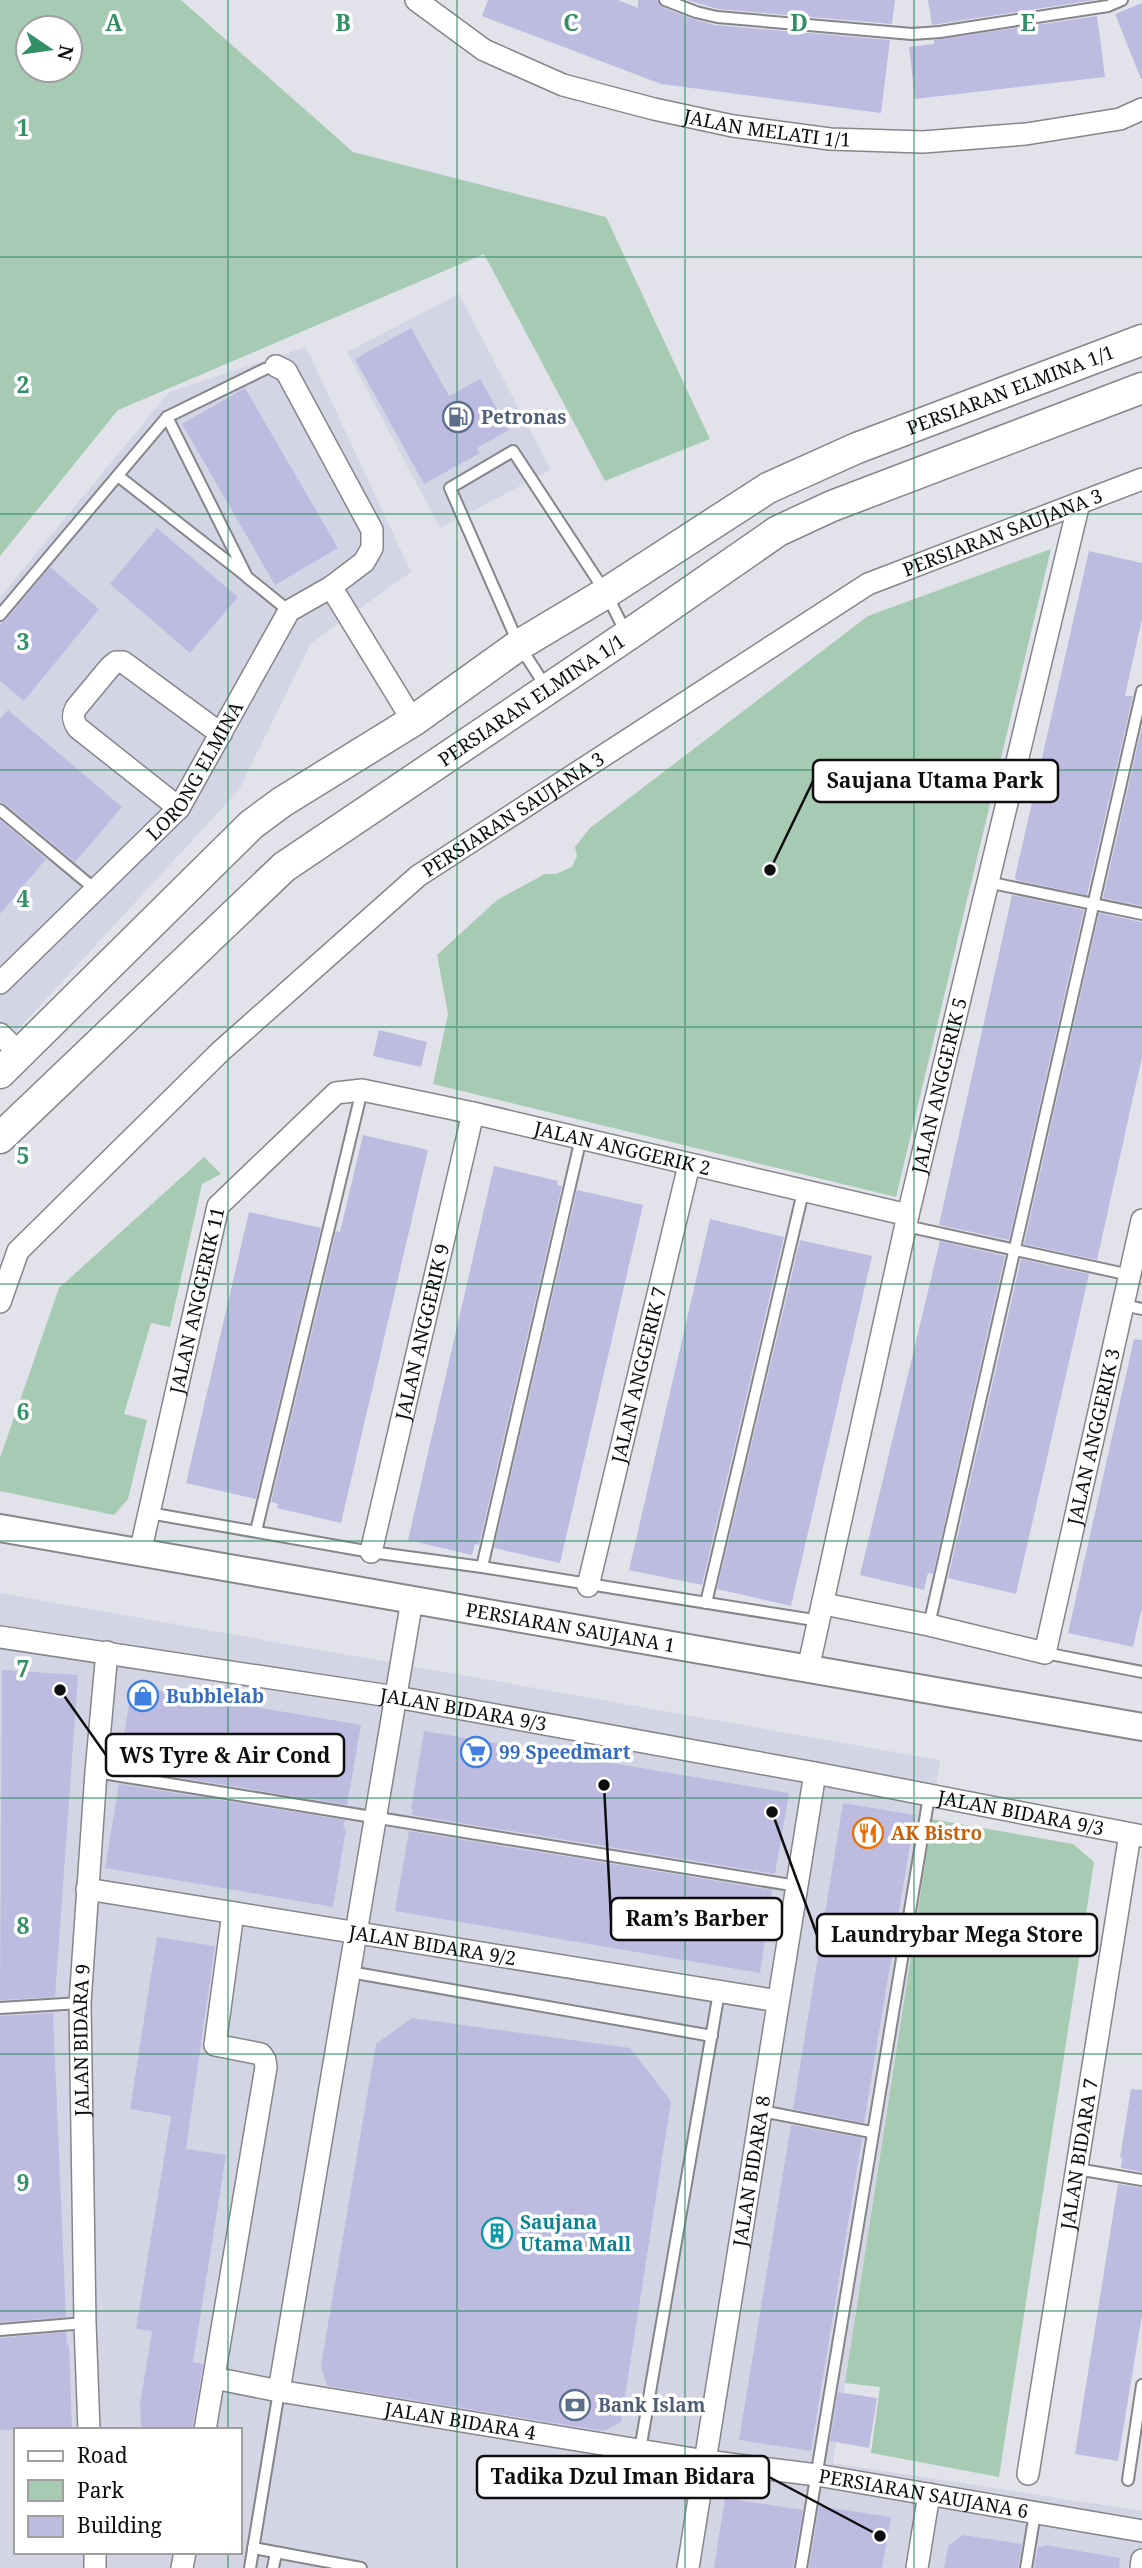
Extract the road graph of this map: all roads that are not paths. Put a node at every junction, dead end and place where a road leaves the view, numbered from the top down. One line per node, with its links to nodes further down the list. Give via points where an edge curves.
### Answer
1 (417, 0): 4 (street, JALAN MELATI 1/1, via 484,50 564,85 733,126 830,139 923,142 1026,134 1120,119)
2 (665, 0): 3 (lane, via 717,17 912,34 1095,8)
3 (1122, 0)
4 (1142, 109)
5 (1142, 340): 14 (main road, PERSIARAN ELMINA 1/1, via 857,448 768,488)
6 (276, 366): 8 (lane); 13 (street, via 286,371 372,530 372,548 364,562)
7 (1142, 388): 17 (main road, PERSIARAN ELMINA 1/1, via 832,506 778,531)
8 (167, 418): 9 (lane); 12 (lane)
9 (118, 476): 12 (lane); 16 (lane)
10 (1142, 479): 11 (street, PERSIARAN SAUJANA 3)
11 (1079, 503): 25 (street, JALAN ANGGERIK 5); 42 (street, PERSIARAN SAUJANA 3, via 868,584 418,876 221,1051 18,1251)
12 (247, 576): 15 (lane)
13 (331, 587): 15 (street); 21 (street)
14 (606, 593): 17 (lane); 18 (main road, PERSIARAN ELMINA 1/1); 18 (lane, via 513,451 450,488)
15 (289, 611): 22 (street, LORONG ELMINA)
16 (0, 615)
17 (628, 635): 19 (main road, PERSIARAN ELMINA 1/1)
18 (519, 645): 19 (lane); 21 (main road, PERSIARAN ELMINA 1/1)
19 (547, 690): 34 (main road, PERSIARAN ELMINA 1/1, via 284,867)
20 (1142, 691): 27 (lane)
21 (413, 721): 30 (main road, PERSIARAN ELMINA 1/1, via 251,825)
22 (221, 734): 23 (street, LORONG ELMINA); 23 (street, via 123,662 110,667 76,708 73,715 78,728)
23 (179, 808): 26 (street, LORONG ELMINA)
24 (0, 810): 26 (lane)
25 (988, 883): 27 (lane); 39 (street, JALAN ANGGERIK 5)
26 (96, 890): 29 (street, LORONG ELMINA)
27 (1093, 904): 28 (lane); 40 (lane)
28 (1142, 914)
29 (1, 982)
30 (6, 1053)
31 (362, 1090): 32 (street, JALAN ANGGERIK 2); 33 (street, JALAN ANGGERIK 2); 46 (lane)
32 (336, 1093): 44 (street, JALAN ANGGERIK 11, via 218,1206)
33 (472, 1113): 35 (street, JALAN ANGGERIK 2); 47 (street, JALAN ANGGERIK 9)
34 (0, 1138)
35 (581, 1138): 36 (street, JALAN ANGGERIK 2); 49 (lane)
36 (689, 1165): 37 (street, JALAN ANGGERIK 2); 50 (street, JALAN ANGGERIK 7)
37 (803, 1192): 39 (street, JALAN ANGGERIK 2); 52 (lane)
38 (1142, 1220): 41 (street, JALAN ANGGERIK 3)
39 (907, 1221): 40 (lane); 53 (street, JALAN ANGGERIK 5)
40 (1014, 1250): 41 (lane); 54 (lane)
41 (1130, 1275): 43 (street, JALAN ANGGERIK 3)
42 (0, 1302)
43 (1133, 1307): 57 (street, JALAN ANGGERIK 3)
44 (149, 1513): 46 (lane); 48 (street, JALAN ANGGERIK 11)
45 (0, 1528): 48 (street, PERSIARAN SAUJANA 1)
46 (256, 1531): 47 (lane)
47 (371, 1552): 49 (lane)
48 (140, 1553): 51 (street, PERSIARAN SAUJANA 1)
49 (482, 1567): 50 (lane)
50 (588, 1586): 52 (lane)
51 (412, 1600): 58 (street, PERSIARAN SAUJANA 1); 60 (street)
52 (706, 1603): 53 (lane)
53 (822, 1613): 54 (street); 58 (street, JALAN ANGGERIK 5)
54 (929, 1625): 57 (street)
55 (0, 1637): 56 (street, JALAN BIDARA 9/3)
56 (107, 1652): 60 (street, JALAN BIDARA 9/3); 62 (street, JALAN BIDARA 9)
57 (1045, 1653): 59 (lane)
58 (808, 1669): 61 (street, PERSIARAN SAUJANA 1)
59 (1142, 1672)
60 (396, 1697): 63 (street, JALAN BIDARA 9/3); 65 (street)
61 (1142, 1727)
62 (96, 1772): 65 (lane); 68 (street, JALAN BIDARA 9)
63 (815, 1773): 64 (street, JALAN BIDARA 9/3); 67 (street, JALAN BIDARA 8)
64 (929, 1796): 66 (street, JALAN BIDARA 9/3); 78 (lane)
65 (375, 1818): 67 (lane); 70 (street)
66 (1136, 1835): 79 (street, JALAN BIDARA 7)
67 (796, 1886): 73 (street, JALAN BIDARA 8)
68 (87, 1889): 69 (street, JALAN BIDARA 9/2); 74 (street, JALAN BIDARA 9)
69 (233, 1913): 70 (street, JALAN BIDARA 9/2); 83 (street, via 215,2045 261,2054 266,2067)
70 (356, 1933): 71 (street); 72 (street, JALAN BIDARA 9/2)
71 (350, 1972): 76 (lane); 85 (street)
72 (719, 1992): 73 (street, JALAN BIDARA 9/2); 76 (lane)
73 (778, 2001): 77 (street, JALAN BIDARA 8)
74 (80, 2003): 75 (lane); 81 (street, JALAN BIDARA 9)
75 (0, 2008)
76 (712, 2036): 88 (lane)
77 (761, 2111): 78 (lane); 89 (street, JALAN BIDARA 8)
78 (871, 2132): 91 (lane)
79 (1077, 2169): 80 (lane); 90 (street, JALAN BIDARA 7)
80 (1142, 2180)
81 (85, 2323): 82 (lane); 86 (street, JALAN BIDARA 9)
82 (0, 2330)
83 (214, 2378): 85 (street, JALAN BIDARA 4); 87 (street)
84 (1142, 2385): 92 (lane)
85 (279, 2391): 88 (street, JALAN BIDARA 4); 96 (lane)
86 (89, 2428)
87 (205, 2428)
88 (640, 2450): 89 (street, JALAN BIDARA 4)
89 (706, 2461): 91 (street, PERSIARAN SAUJANA 6); 102 (street, JALAN BIDARA 8)
90 (1028, 2473)
91 (817, 2475): 93 (street, PERSIARAN SAUJANA 6); 103 (lane)
92 (1128, 2480)
93 (929, 2494): 94 (street, PERSIARAN SAUJANA 6); 104 (street)
94 (1035, 2513): 95 (street, PERSIARAN SAUJANA 6); 105 (lane)
95 (1142, 2531)
96 (253, 2548): 97 (lane); 99 (lane)
97 (276, 2553): 100 (lane); 101 (lane)
98 (1142, 2560): 106 (street)
99 (250, 2568)
100 (273, 2568)
101 (361, 2568)
102 (688, 2568)
103 (801, 2568)
104 (918, 2568)
105 (1026, 2568)
106 (1141, 2568)

